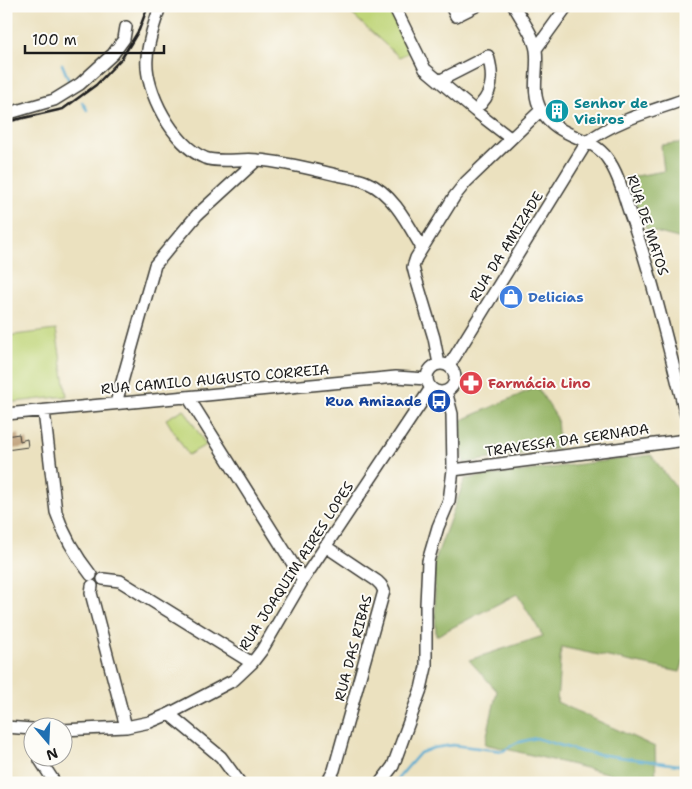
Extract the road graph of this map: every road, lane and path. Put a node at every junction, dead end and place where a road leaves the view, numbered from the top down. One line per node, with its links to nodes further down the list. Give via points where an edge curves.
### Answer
1 (160, 6): 16 (street, via 147,58 147,72 157,104 171,129 185,146 206,159)
2 (394, 6): 9 (street, via 425,69)
3 (451, 6): 4 (street, via 456,16)
4 (476, 6)
5 (514, 6): 8 (street)
6 (567, 6): 8 (street)
7 (126, 28): 13 (street, via 124,39 113,54 80,84 54,100)
8 (536, 49): 12 (street, via 535,78)
9 (439, 81): 11 (street, via 488,56 491,85 486,100); 14 (street)
10 (686, 99): 15 (street, via 615,124)
11 (481, 104)
12 (541, 110): 14 (street); 15 (street, RUA DE MATOS, via 560,130)
13 (6, 114)
14 (510, 138): 17 (street, via 466,182)
15 (587, 142): 18 (street, RUA DA AMIZADE); 25 (street, RUA DE MATOS, via 606,156 642,247)
16 (257, 160): 17 (street, via 367,182 389,197); 22 (street, via 197,215 155,265)
17 (422, 248): 18 (street, via 413,267)
18 (444, 365): 19 (street, via 431,367); 20 (street, via 454,373 455,382)
19 (429, 383): 20 (street, via 438,392); 21 (street, RUA CAMILO AUGUSTO CORREIA, via 396,377); 28 (street, RUA JOAQUIM AIRES LOPES)
20 (446, 391): 27 (street, via 452,414)
21 (188, 397): 22 (street, RUA CAMILO AUGUSTO CORREIA); 30 (street)
22 (116, 403): 23 (street, RUA CAMILO AUGUSTO CORREIA)
23 (44, 410): 24 (street, RUA CAMILO AUGUSTO CORREIA); 29 (street, via 56,512 76,556)
24 (6, 414)
25 (686, 415)
26 (686, 440): 27 (street, TRAVESSA DA SERNADA)
27 (453, 470): 41 (street, via 449,501 428,561 425,676 393,766)
28 (326, 546): 30 (street, RUA JOAQUIM AIRES LOPES); 40 (street, RUA DAS RIBAS, via 377,581 384,591 334,770)
29 (92, 580): 31 (street, via 99,587 103,579 120,581); 35 (street, via 91,593)
30 (303, 580): 31 (street, RUA JOAQUIM AIRES LOPES)
31 (252, 663): 32 (street, RUA JOAQUIM AIRES LOPES, via 234,680)
32 (169, 714): 35 (street, RUA JOAQUIM AIRES LOPES); 39 (street, via 221,758)
33 (6, 727): 34 (street)
34 (22, 728)
35 (126, 728): 36 (street, RUA JOAQUIM AIRES LOPES)
36 (72, 730)
37 (44, 766): 38 (street)
38 (55, 783)
39 (240, 783)
40 (327, 783)
41 (380, 783)

